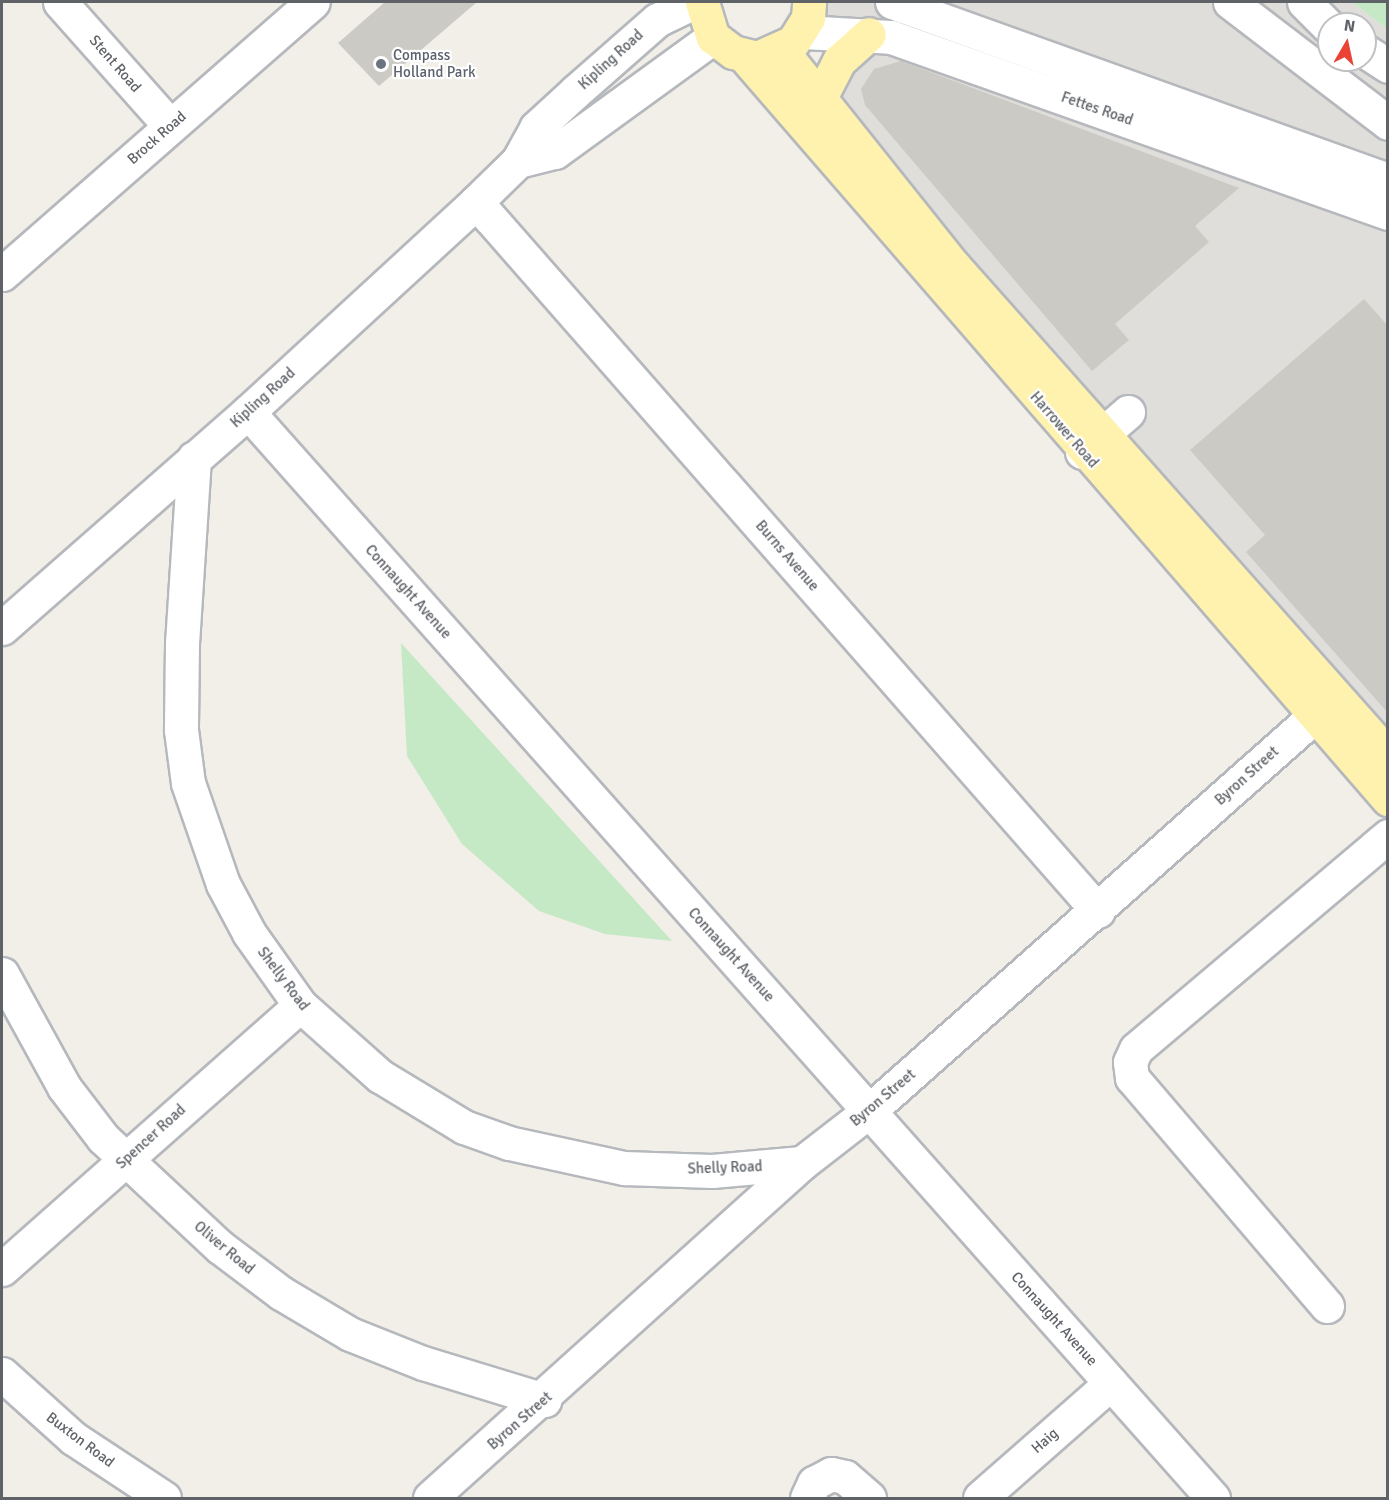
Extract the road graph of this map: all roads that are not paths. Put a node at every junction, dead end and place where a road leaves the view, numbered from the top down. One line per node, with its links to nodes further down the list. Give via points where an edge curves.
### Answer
1 (60, 2): 15 (street, Stent Road)
2 (313, 2): 15 (street, Brock Road)
3 (694, 2): 16 (street, Kipling Road, via 657,20 575,92 536,128)
4 (702, 2): 11 (main road, via 704,19)
5 (892, 2): 17 (street, Fettes Road)
6 (1230, 2): 14 (street)
7 (1304, 2): 8 (street)
8 (1317, 15)
9 (798, 28): 10 (street, Fettes Road); 12 (main road); 13 (main road, Harrower Road)
10 (869, 34): 13 (main road, via 838,61); 19 (street, Fettes Road, via 981,68)
11 (713, 37): 12 (main road, Harrower Road); 16 (street, via 555,152)
12 (745, 57): 23 (main road, Harrower Road)
13 (820, 99): 23 (main road, Harrower Road)
14 (1388, 123)
15 (170, 126): 20 (street, Brock Road)
16 (518, 161): 18 (street, Kipling Road)
17 (1388, 180)
18 (476, 202): 21 (street, Kipling Road); 30 (street, Burns Avenue)
19 (1388, 213)
20 (2, 274)
21 (248, 412): 24 (street, Kipling Road); 33 (street, Connaught Avenue)
22 (1128, 412): 23 (street)
23 (1092, 443): 26 (main road, Harrower Road)
24 (194, 458): 25 (street, Kipling Road); 32 (street, Shelly Road, via 182,643 181,730 188,783 223,884 249,933)
25 (2, 628)
26 (1324, 706): 27 (main road, Harrower Road); 28 (main road, Harrower Road); 30 (street, Byron Street)
27 (1388, 755)
28 (1388, 799)
29 (1388, 836): 37 (street, via 1136,1050 1130,1062 1132,1078)
30 (1098, 911): 33 (street, Byron Street)
31 (2, 974): 34 (street, Oliver Road, via 64,1087)
32 (300, 1005): 34 (street, Spencer Road); 35 (street, Shelly Road, via 380,1076 464,1127 509,1143 624,1168 712,1171)
33 (869, 1111): 35 (street, Byron Street); 39 (street, Connaught Avenue)
34 (125, 1160): 36 (street, Spencer Road); 40 (street, Oliver Road, via 220,1247 281,1293 350,1334 423,1363)
35 (802, 1163): 40 (street, Byron Street)
36 (2, 1269)
37 (1327, 1306)
38 (2, 1374): 41 (street, Buxton Road, via 73,1438)
39 (1111, 1383): 45 (street, Haig); 46 (street, Connaught Avenue)
40 (544, 1400): 42 (street, Byron Street)
41 (165, 1498)
42 (430, 1498)
43 (807, 1498): 44 (street, via 814,1483 831,1474 845,1477)
44 (869, 1498)
45 (980, 1498)
46 (1213, 1498)

